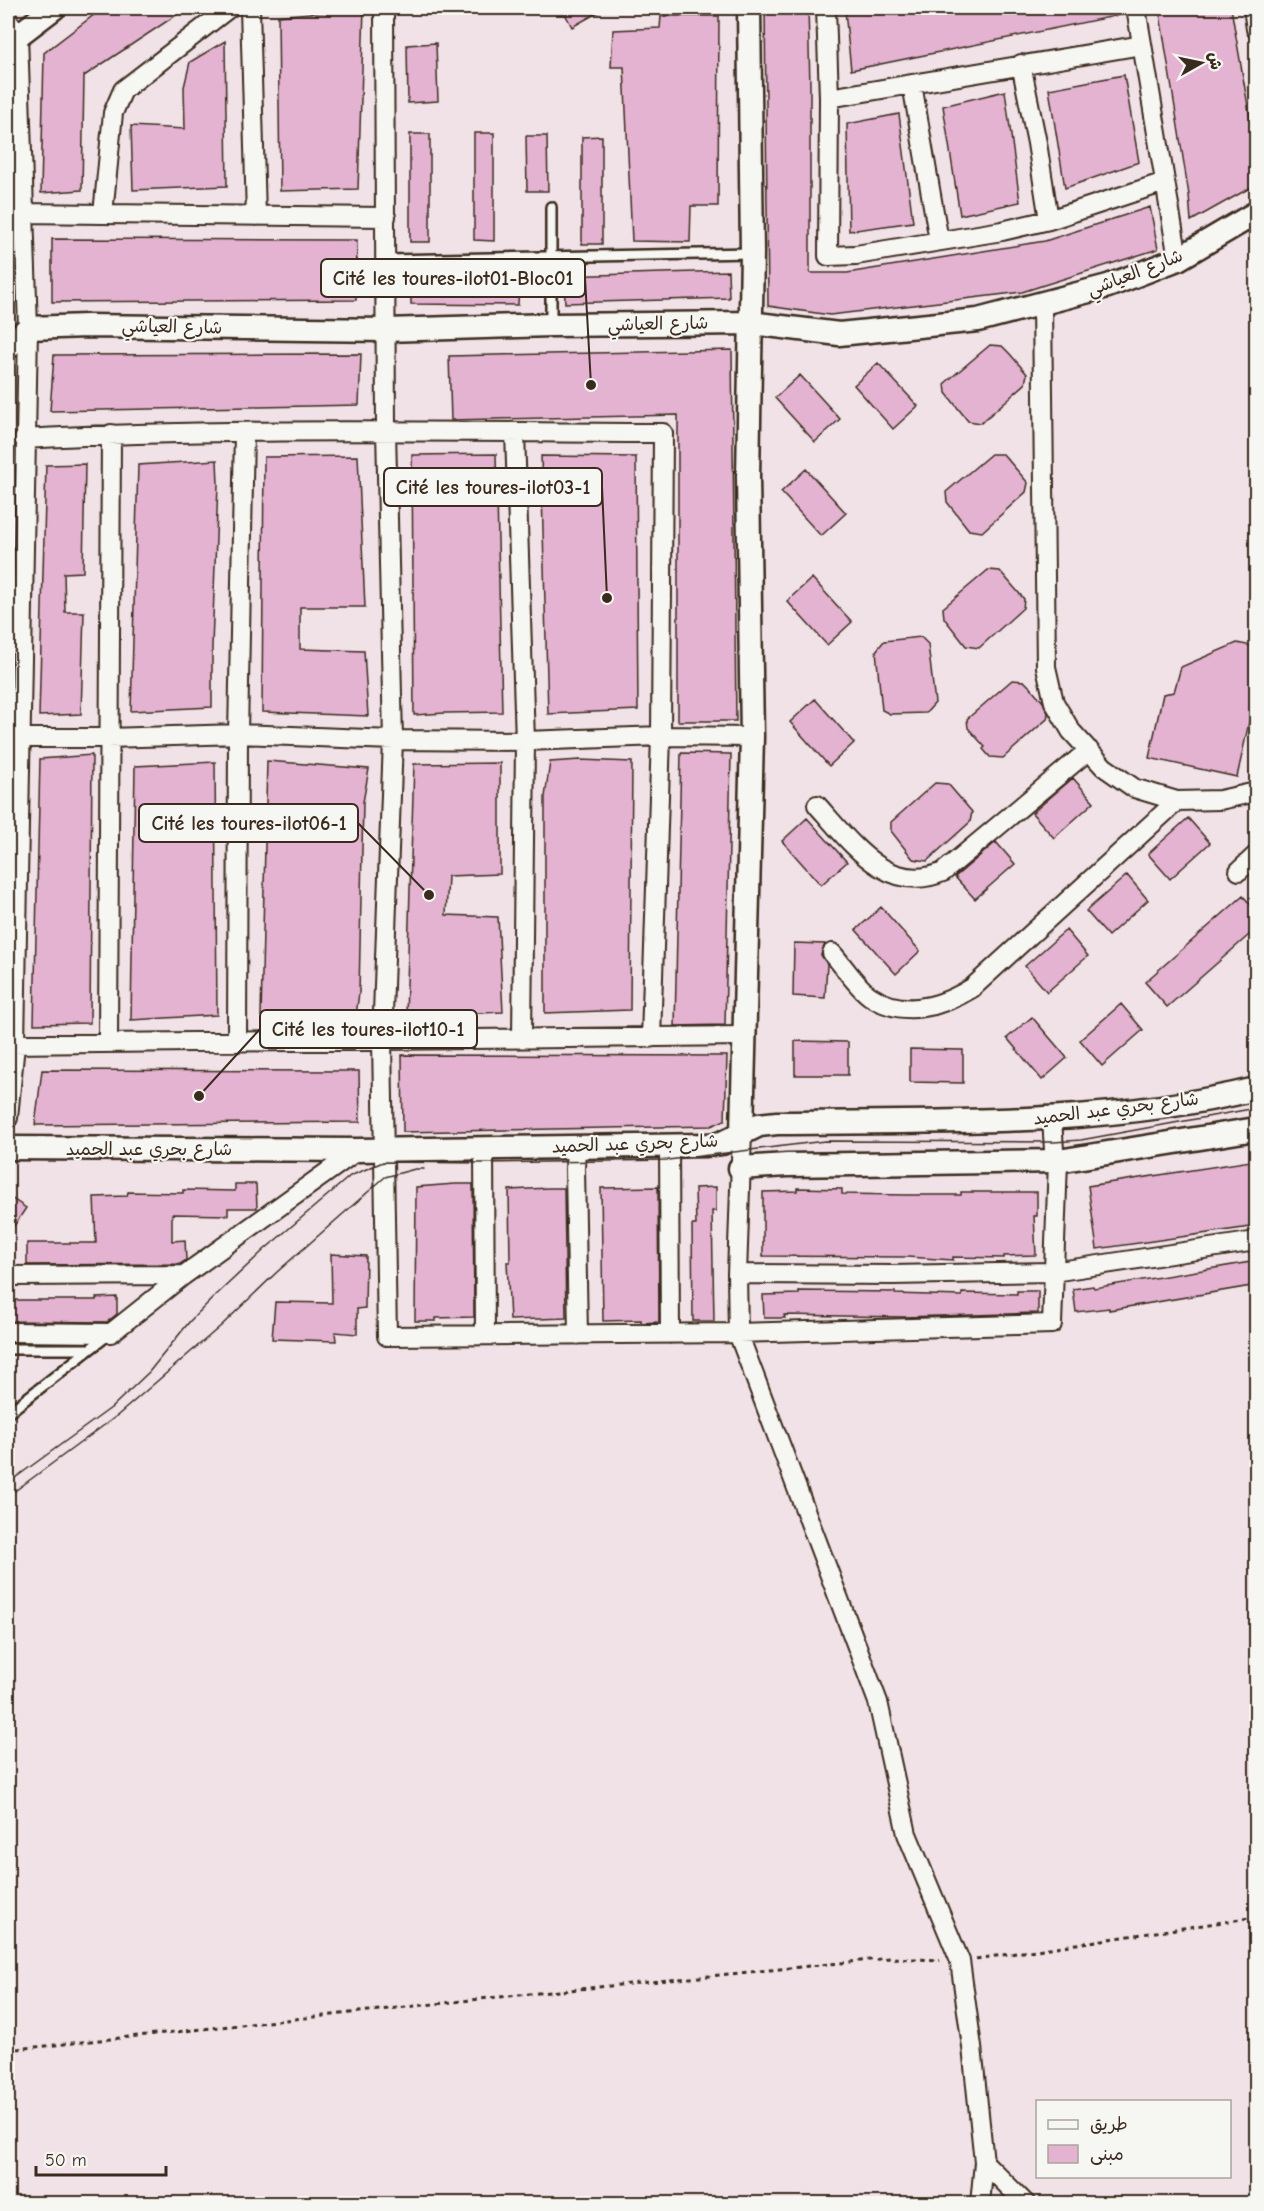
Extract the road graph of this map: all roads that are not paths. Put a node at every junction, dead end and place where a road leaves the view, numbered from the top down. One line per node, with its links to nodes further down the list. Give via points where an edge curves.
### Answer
1 (54, 8): 10 (street)
2 (229, 8): 19 (street, via 123,90 113,113)
3 (250, 8): 21 (street)
4 (384, 8): 22 (street)
5 (749, 8): 25 (street)
6 (826, 8): 14 (street)
7 (1136, 8): 11 (street)
8 (1253, 8): 9 (street)
9 (1257, 29)
10 (11, 33): 15 (street)
11 (1142, 45): 12 (street); 16 (street)
12 (1021, 64): 13 (street); 23 (street)
13 (912, 84): 14 (street); 24 (street)
14 (829, 98): 24 (street, via 828,256)
15 (14, 151): 18 (street)
16 (1165, 182): 23 (street); 27 (street)
17 (551, 207): 26 (lane)
18 (23, 213): 19 (street); 32 (street)
19 (103, 213): 21 (street)
20 (1257, 213): 27 (street, شارع العياشي)
21 (256, 216): 22 (street)
22 (386, 217): 28 (street)
23 (1049, 220): 24 (street)
24 (939, 241)
25 (752, 254): 26 (lane); 30 (street)
26 (552, 258): 28 (lane); 31 (lane)
27 (1178, 259): 29 (street, شارع العياشي, via 1108,286)
28 (386, 260): 33 (street)
29 (1042, 303): 30 (street, شارع العياشي, via 978,320 839,334); 47 (street, via 1046,667 1054,702 1071,731)
30 (751, 323): 31 (street, شارع العياشي); 42 (street, via 748,477)
31 (551, 325): 33 (street, شارع العياشي)
32 (28, 328): 33 (street, شارع العياشي); 34 (street); 39 (street)
33 (386, 330): 35 (street)
34 (8, 347)
35 (386, 430): 36 (street); 37 (street); 45 (street)
36 (244, 432): 38 (street); 40 (street)
37 (515, 432): 41 (street, via 663,433); 46 (street)
38 (111, 434): 39 (street); 44 (street)
39 (24, 439): 43 (street)
40 (238, 734): 44 (street); 45 (street); 58 (street)
41 (661, 736): 42 (street); 46 (street); 56 (street)
42 (752, 737): 54 (street)
43 (14, 738): 44 (street); 60 (street)
44 (108, 738): 59 (street)
45 (393, 740): 46 (street); 57 (street)
46 (525, 741): 55 (street)
47 (1089, 750): 49 (street, via 1104,767 1134,788); 50 (street, via 943,872 929,878 885,871 863,855)
48 (1257, 792): 49 (street, via 1220,800)
49 (1177, 801): 53 (street, via 972,988 952,1000 917,1008 884,1003 868,995)
50 (817, 805)
51 (1257, 855): 52 (street)
52 (1239, 871)
53 (832, 953)
54 (745, 1036): 56 (street); 65 (street)
55 (522, 1038): 56 (street); 57 (street)
56 (651, 1038)
57 (382, 1040): 58 (street); 71 (street)
58 (237, 1042): 59 (street)
59 (108, 1043): 60 (street)
60 (11, 1044): 62 (street)
61 (1257, 1089): 63 (street, شارع بحري عبد الحميد, via 1144,1109)
62 (8, 1118)
63 (1052, 1119): 65 (street, شارع بحري عبد الحميد, via 777,1123); 72 (street)
64 (1257, 1129): 72 (street)
65 (742, 1132): 66 (street, شارع بحري عبد الحميد, via 722,1143); 73 (street)
66 (669, 1145): 67 (street, شارع بحري عبد الحميد); 82 (street)
67 (576, 1147): 69 (street, شارع بحري عبد الحميد); 84 (street)
68 (8, 1148): 70 (street, شارع بحري عبد الحميد)
69 (484, 1148): 71 (street, شارع بحري عبد الحميد); 83 (street)
70 (358, 1150): 71 (street, شارع بحري عبد الحميد); 77 (street)
71 (384, 1150): 83 (street, via 387,1336)
72 (1058, 1161): 73 (street); 75 (street)
73 (740, 1168): 76 (street)
74 (1257, 1241): 75 (street)
75 (1053, 1272): 76 (street); 81 (street, via 1052,1324)
76 (737, 1274): 81 (street)
77 (184, 1275): 78 (street); 80 (street)
78 (8, 1276)
79 (8, 1332): 80 (street)
80 (111, 1332): 85 (lane)
81 (738, 1333): 82 (street); 88 (street, via 878,1702 907,1834 960,1961)
82 (670, 1334): 84 (street)
83 (485, 1335): 84 (street)
84 (578, 1335)
85 (90, 1349): 86 (lane); 87 (lane)
86 (8, 1350)
87 (8, 1413)
88 (984, 2162): 89 (street); 90 (street)
89 (980, 2204)
90 (1026, 2204)

